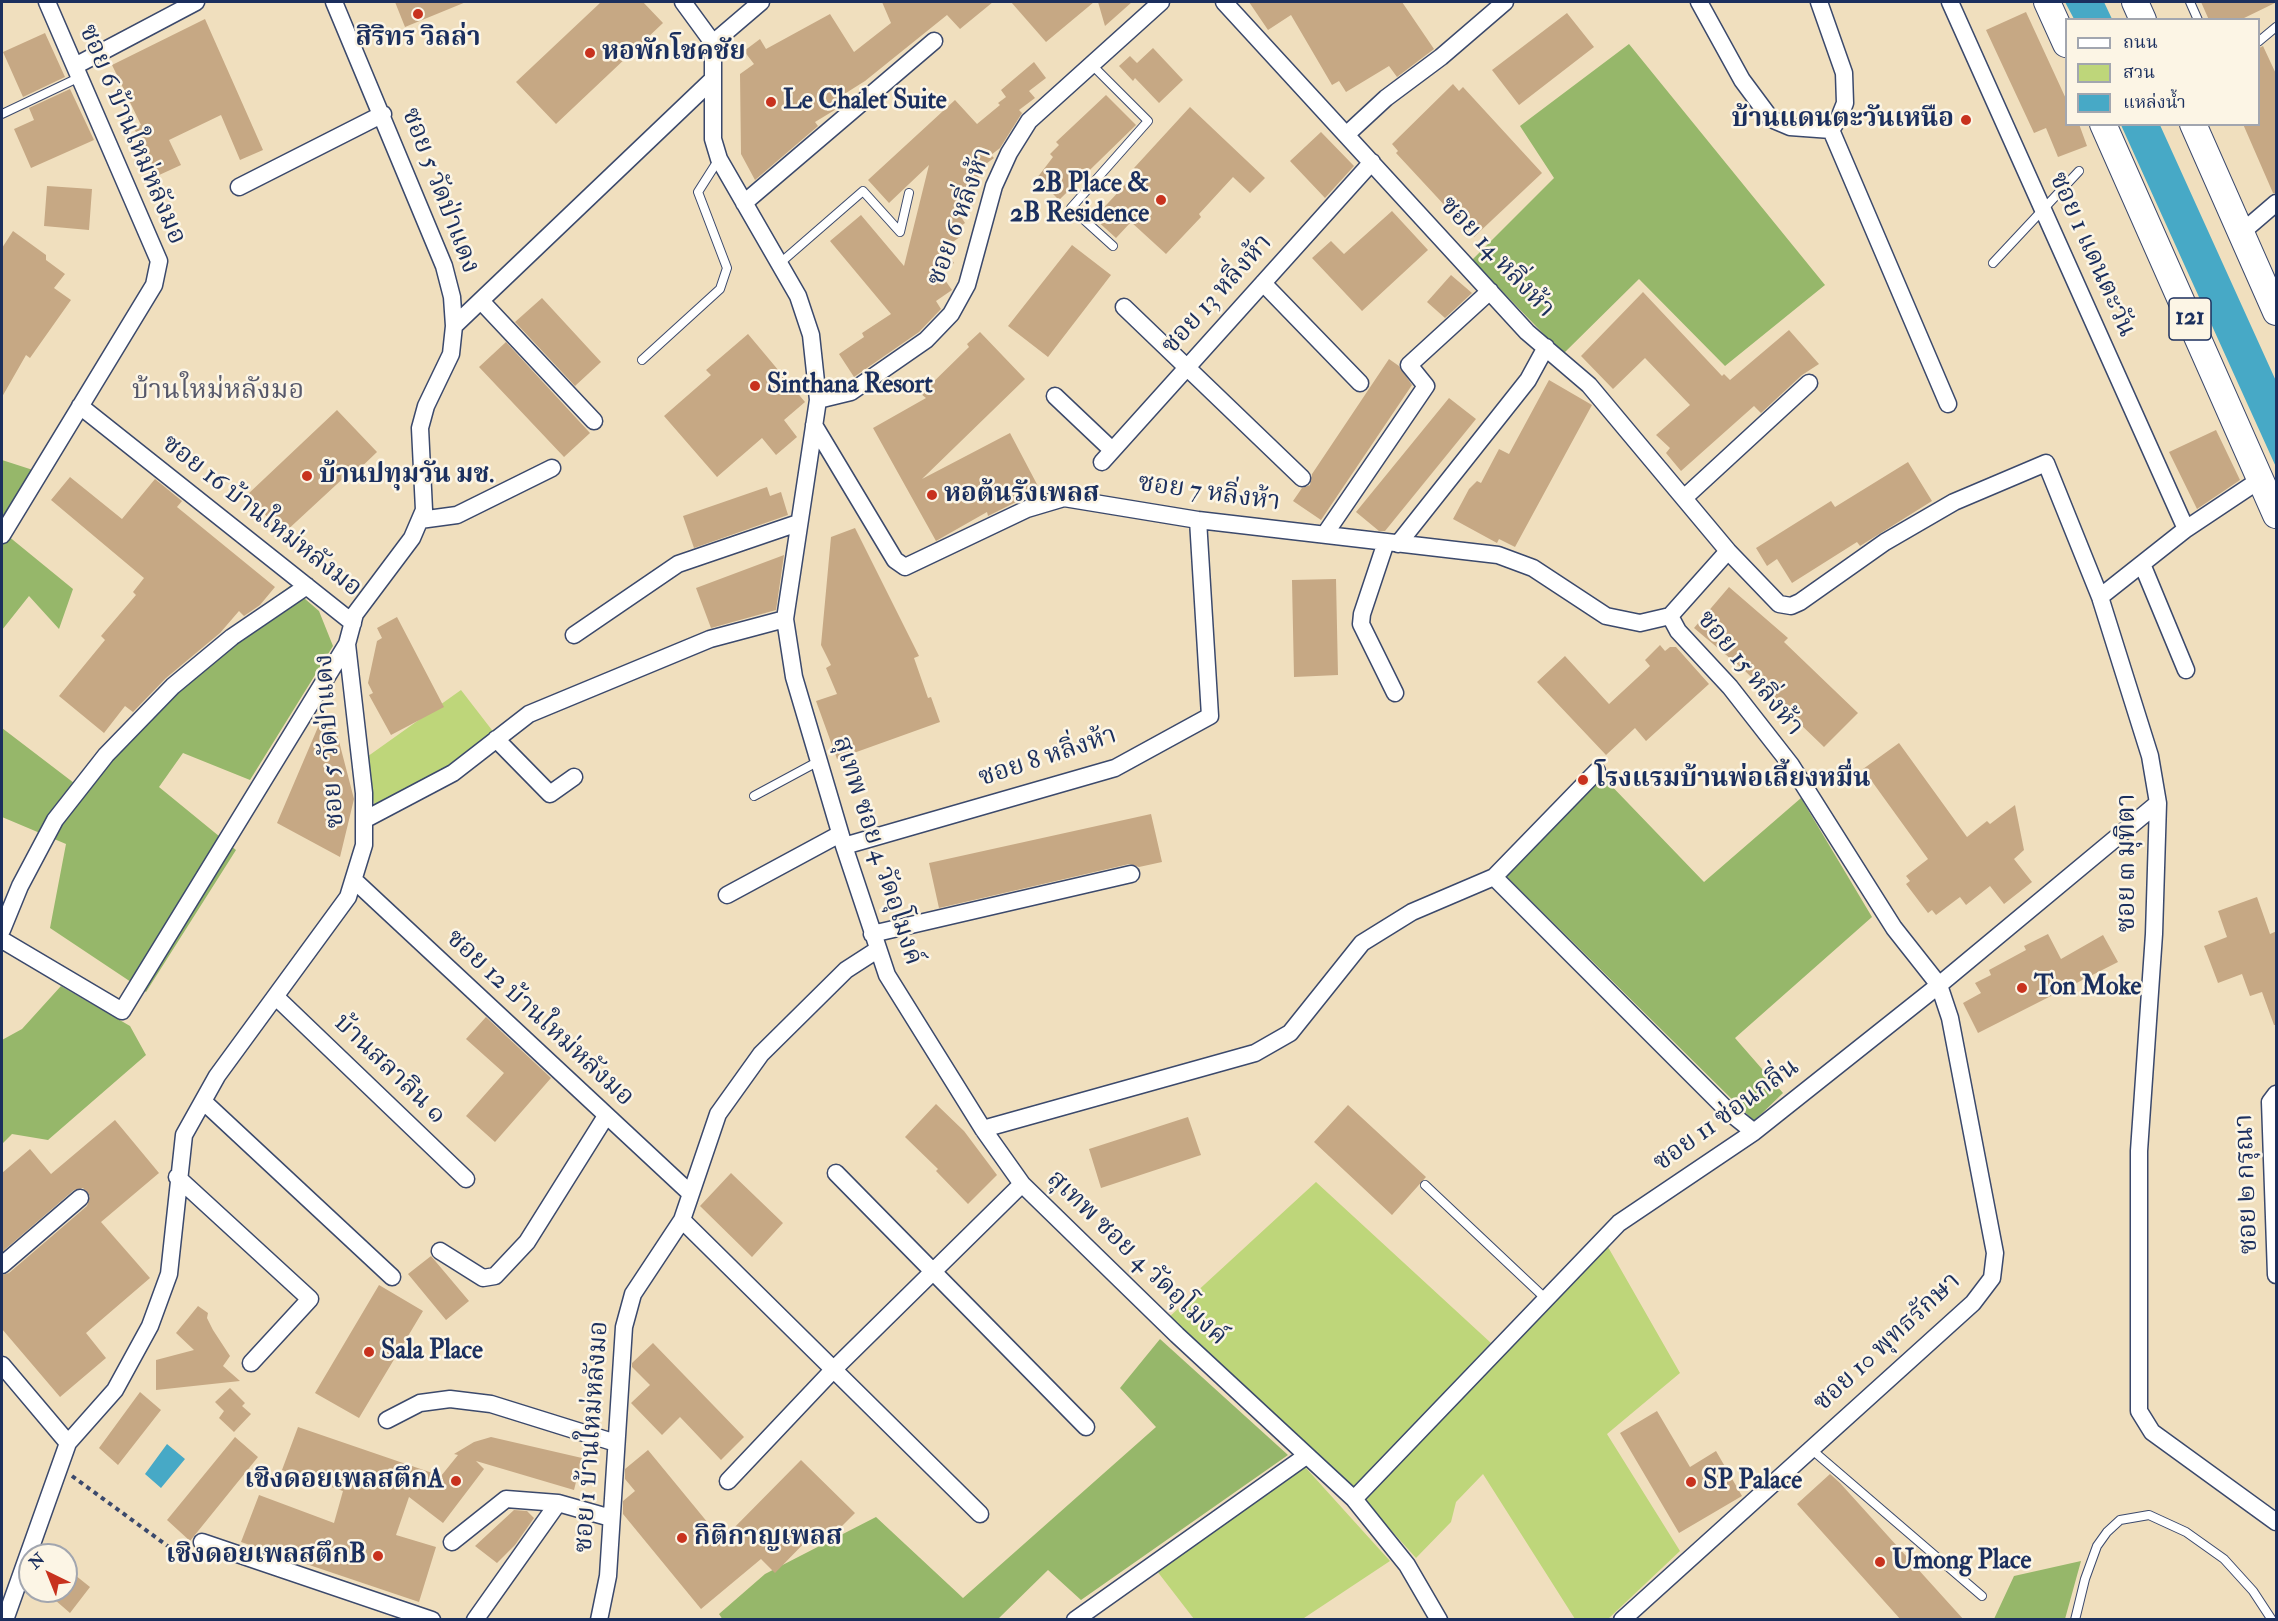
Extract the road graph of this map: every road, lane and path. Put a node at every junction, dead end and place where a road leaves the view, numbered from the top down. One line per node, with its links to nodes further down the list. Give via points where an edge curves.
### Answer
1 (47, 2): 23 (street, ซอย 6 บ้านใหม่หลังมอ)
2 (196, 2): 23 (street)
3 (334, 2): 26 (street, ซอย 5 วัดป่าแดง)
4 (682, 2): 21 (street)
5 (761, 2): 21 (street)
6 (1161, 2): 22 (street, ซอย 6 หลิ่งห้า)
7 (1224, 2): 30 (street, ซอย 14 หลิ่งห้า)
8 (1505, 2): 30 (street)
9 (1699, 2): 29 (street, via 1743,80 1771,119 1790,127)
10 (1819, 2): 29 (street, via 1844,73 1845,103)
11 (1950, 2): 38 (street, ซอย 1 แดนตะวัน)
12 (2048, 2): 18 (main road)
13 (2135, 2): 15 (main road)
14 (2190, 2): 16 (lane)
15 (2143, 18)
16 (2197, 18)
17 (2277, 27): 20 (lane)
18 (2065, 40)
19 (934, 41): 36 (street)
20 (2260, 41)
21 (713, 43): 24 (street, สุเทพ ซอย 4 วัดอุโมงค์)
22 (1091, 64): 40 (lane, via 1148,121 1071,208); 55 (street, ซอย 6 หลิ่งห้า, via 1029,121 1009,153 994,186 967,285 951,314 926,340 851,392)
23 (77, 72): 25 (lane); 57 (street, ซอย 6 บ้านใหม่หลังมอ, via 159,261 154,285)
24 (712, 80): 31 (street, สุเทพ ซอย 4 วัดอุโมงค์, via 713,139); 45 (street)
25 (2, 114)
26 (383, 114): 34 (street); 48 (street, ซอย 5 วัดป่าแดง, via 444,266)
27 (2104, 126): 62 (main road, 121)
28 (2194, 126): 39 (main road)
29 (1831, 130): 56 (street)
30 (1346, 135): 32 (street, ซอย 14 หลิ่งห้า)
31 (719, 159): 36 (street, สุเทพ ซอย 4 วัดอุโมงค์); 50 (lane, via 698,192 727,268 720,289)
32 (1372, 162): 43 (street, ซอย 13 หลิ่งห้า); 44 (street, ซอย 14 หลิ่งห้า)
33 (2079, 171): 38 (lane)
34 (239, 187)
35 (909, 193): 42 (lane, via 900,232 862,191)
36 (744, 203): 42 (street, สุเทพ ซอย 4 วัดอุโมงค์)
37 (2277, 203): 39 (street)
38 (2043, 208): 41 (lane); 68 (street, ซอย 1 แดนตะวัน)
39 (2241, 233): 47 (main road)
40 (1113, 246)
41 (1994, 263)
42 (779, 264): 55 (street, สุเทพ ซอย 4 วัดอุโมงค์, via 798,296 811,335)
43 (1263, 283): 51 (street, ซอย 13 หลิ่งห้า); 52 (street)
44 (1490, 291): 49 (street, ซอย 14 หลิ่งห้า); 69 (street, via 1409,365 1426,386)
45 (481, 301): 48 (street); 58 (street)
46 (1124, 307): 51 (street)
47 (2277, 312)
48 (454, 326): 65 (street, ซอย 5 วัดป่าแดง, via 451,354 420,428 424,510)
49 (1546, 347): 63 (street, ซอย 14 หลิ่งห้า, via 1589,385); 71 (street, via 1528,380)
50 (642, 360)
51 (1187, 367): 54 (street, ซอย 13 หลิ่งห้า, via 1107,456); 61 (street)
52 (1360, 383)
53 (1809, 383): 63 (street)
54 (1055, 396)
55 (818, 400): 59 (street, สุเทพ ซอย 4 วัดอุโมงค์)
56 (1948, 404)
57 (80, 406): 70 (street, ซอย 6 บ้านใหม่หลังมอ); 74 (street, ซอย 16 บ้านใหม่หลังมอ)
58 (594, 421)
59 (814, 425): 66 (street, ซอย 7 หลิ่งห้า, via 895,560 905,567 1027,508 1064,498); 67 (street, สุเทพ ซอย 4 วัดอุโมงค์)
60 (552, 468): 65 (street, via 457,515)
61 (1302, 478)
62 (2261, 479): 64 (main road, 121); 68 (street)
63 (1684, 498): 72 (street, ซอย 14 หลิ่งห้า)
64 (2277, 515)
65 (420, 520): 78 (street, ซอย 5 วัดป่าแดง, via 412,538)
66 (1198, 520): 69 (street, ซอย 7 หลิ่งห้า); 90 (street, ซอย 8 หลิ่งห้า, via 1210,716 1115,768)
67 (798, 523): 77 (street, สุเทพ ซอย 4 วัดอุโมงค์); 79 (street, via 678,564)
68 (2186, 530): 73 (street)
69 (1325, 534): 71 (street, ซอย 7 หลิ่งห้า)
70 (2, 535)
71 (1392, 543): 76 (street, ซอย 7 หลิ่งห้า, via 1498,555 1533,568 1605,616 1640,623); 82 (street, via 1361,624)
72 (1728, 551): 75 (street, ซอย ๓ มุทิตา, via 1768,595 1779,604 1791,606 1954,502 2046,463); 76 (street, ซอย 15 หลิ่งห้า)
73 (2142, 564): 75 (street); 81 (street)
74 (307, 586): 78 (street, ซอย 16 บ้านใหม่หลังมอ); 95 (street, via 231,637 173,686 106,755 56,820 20,886)
75 (2100, 597): 88 (street, ซอย ๓ มุทิตา, via 2150,756)
76 (1670, 616): 99 (street, ซอย 15 หลิ่งห้า, via 1678,631 1730,687 1791,765 1894,928)
77 (785, 619): 83 (street, via 710,639 529,714); 84 (street, สุเทพ ซอย 4 วัดอุโมงค์, via 794,677)
78 (353, 622): 80 (street, ซอย 5 วัดป่าแดง)
79 (574, 635)
80 (347, 644): 89 (street, ซอย 5 วัดป่าแดง); 97 (street, via 122,1011)
81 (2186, 670)
82 (1395, 693)
83 (496, 740): 86 (street, via 550,794); 89 (street, via 453,773)
84 (819, 761): 87 (lane); 90 (street, สุเทพ ซอย 4 วัดอุโมงค์)
85 (1597, 771): 92 (street)
86 (574, 777)
87 (754, 796)
88 (2158, 803): 99 (street, ซอย 11 ซ่อนกลิ่น); 135 (street, ซอย ๓ มุทิตา, via 2154,934 2139,1151 2139,1411 2152,1432)
89 (364, 820): 93 (street, ซอย 5 วัดป่าแดง, via 364,845)
90 (842, 840): 94 (street); 96 (street, สุเทพ ซอย 4 วัดอุโมงค์)
91 (1131, 874): 96 (street)
92 (1494, 877): 104 (street, via 1412,912 1362,943 1290,1033 1255,1053); 105 (street, via 1729,1112)
93 (354, 880): 100 (street, ซอย 5 วัดป่าแดง, via 348,897); 103 (street, ซอย 12 บ้านใหม่หลังมอ)
94 (727, 895)
95 (2, 930)
96 (872, 934): 98 (street, สุเทพ ซอย 4 วัดอุโมงค์)
97 (2, 940)
98 (877, 950): 104 (street, สุเทพ ซอย 4 วัดอุโมงค์, via 887,975); 111 (street, ซอย 1 บ้านใหม่หลังมอ, via 846,970 761,1054 718,1114)
99 (1939, 985): 105 (street, ซอย 11 ซ่อนกลิ่น); 127 (street, ซอย 10 พุทธรักษา, via 1950,1018 1995,1253 1992,1278 1973,1303)
100 (276, 997): 102 (street, ซอย 5 วัดป่าแดง); 108 (street, บ้านสลาลิน ๑)
101 (2277, 1094): 117 (street, ซอย ๒ กรุณา, via 2270,1102)
102 (203, 1101): 107 (street, ซอย 5 วัดป่าแดง, via 184,1135); 118 (street)
103 (606, 1116): 111 (street, ซอย 12 บ้านใหม่หลังมอ); 114 (street, via 526,1242 495,1276 483,1278)
104 (983, 1129): 109 (street, สุเทพ ซอย 4 วัดอุโมงค์)
105 (1754, 1132): 119 (street, ซอย 11 ซ่อนกลิ่น, via 1620,1222)
106 (836, 1173): 116 (street)
107 (177, 1177): 120 (street, via 310,1299); 125 (street, ซอย 5 วัดป่าแดง, via 169,1274 150,1326 115,1390)
108 (466, 1179)
109 (1022, 1184): 116 (street); 128 (street, สุเทพ ซอย 4 วัดอุโมงค์)
110 (1425, 1185): 119 (lane)
111 (690, 1193): 113 (street, ซอย 1 บ้านใหม่หลังมอ)
112 (80, 1198): 115 (street)
113 (682, 1220): 122 (street); 126 (street, ซอย 1 บ้านใหม่หลังมอ, via 633,1294 624,1327)
114 (440, 1251)
115 (2, 1265)
116 (933, 1272): 122 (street); 124 (street)
117 (2277, 1275)
118 (392, 1277)
119 (1546, 1299): 131 (street, ซอย 11 ซ่อนกลิ่น)
120 (250, 1363)
121 (2, 1365): 125 (street)
122 (833, 1370): 130 (street); 133 (street)
123 (387, 1420): 126 (street, via 420,1403 450,1399 491,1404)
124 (1086, 1427)
125 (68, 1443): 129 (street)
126 (616, 1443): 134 (street, ซอย 1 บ้านใหม่หลังมอ)
127 (1811, 1449): 138 (lane); 145 (street, ซอย 10 พุทธรักษา)
128 (1306, 1456): 131 (street, สุเทพ ซอย 4 วัดอุโมงค์); 143 (street)
129 (60, 1466): 136 (path, via 169,1546 188,1552); 139 (street)
130 (728, 1481)
131 (1354, 1499): 144 (street, สุเทพ ซอย 4 วัดอุโมงค์, via 1407,1565)
132 (558, 1503): 134 (street); 137 (street, via 506,1499); 141 (street)
133 (980, 1514)
134 (611, 1518): 142 (street, ซอย 1 บ้านใหม่หลังมอ, via 608,1576)
135 (2277, 1522)
136 (202, 1542): 140 (street)
137 (452, 1542)
138 (1982, 1596)
139 (5, 1620)
140 (432, 1620)
141 (475, 1620)
142 (599, 1620)
143 (1075, 1620)
144 (1439, 1620)
145 (1622, 1620)
146 (2074, 1620): 147 (lane, via 2097,1546 2120,1520 2148,1515 2186,1532 2224,1558)
147 (2272, 1620)

